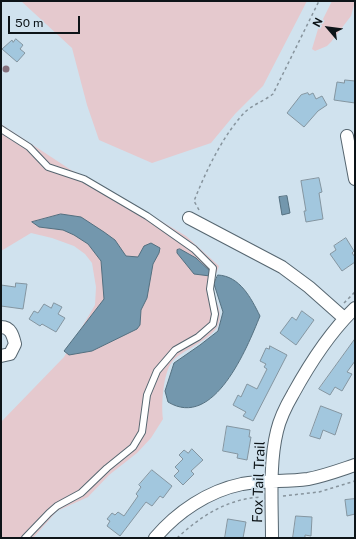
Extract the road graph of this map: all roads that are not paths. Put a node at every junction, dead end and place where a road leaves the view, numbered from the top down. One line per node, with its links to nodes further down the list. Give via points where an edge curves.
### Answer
1 (1, 129): 11 (lane, via 29,147 48,167 84,179 147,216 194,249 213,268 210,289 215,314 213,324 198,338 175,350 157,371 148,391 142,432 133,447 81,493 53,510)
2 (347, 136): 3 (street)
3 (355, 179)
4 (189, 218): 6 (street, via 282,266)
5 (355, 308): 6 (street, Fox Tail Trail)
6 (344, 318): 10 (street, Fox Tail Trail, via 309,364 283,412 277,430)
7 (1, 327): 8 (street, via 12,333 15,344 10,354)
8 (1, 356)
9 (355, 465): 10 (street, via 308,479)
10 (273, 480): 12 (street, via 241,484 199,500); 13 (street, Fox Tail Trail)
11 (25, 538)
12 (155, 538)
13 (272, 538)

